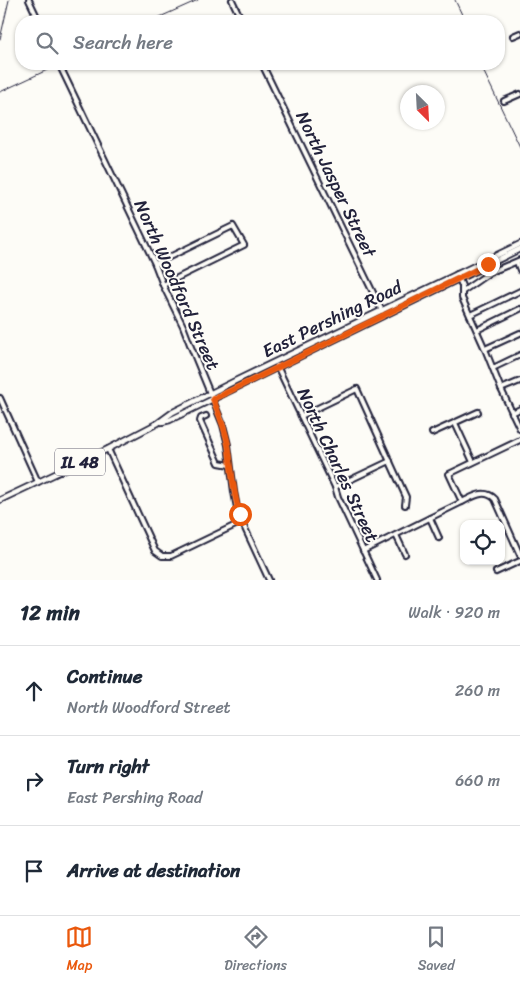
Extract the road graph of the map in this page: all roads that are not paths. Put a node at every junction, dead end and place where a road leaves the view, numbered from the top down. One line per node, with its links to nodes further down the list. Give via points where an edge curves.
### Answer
1 (29, 0): 3 (street)
2 (232, 0): 4 (street)
3 (36, 15)
4 (239, 15)
5 (520, 33): 6 (street)
6 (513, 36)
7 (62, 70): 14 (street, North Woodford Street)
8 (265, 70): 21 (street, North Jasper Street)
9 (520, 94): 10 (street)
10 (504, 101)
11 (520, 244): 16 (main road, East Pershing Road / IL 48)
12 (520, 249): 16 (main road, East Pershing Road / IL 48)
13 (518, 261): 15 (street); 18 (street, via 489,273)
14 (155, 264): 17 (street, North Woodford Street); 17 (street, via 234,226 244,245)
15 (520, 270)
16 (458, 277): 18 (street); 21 (main road, East Pershing Road / IL 48); 23 (main road, East Pershing Road / IL 48)
17 (163, 286): 33 (street, North Woodford Street)
18 (463, 290): 22 (street, via 462,298)
19 (520, 291): 22 (street)
20 (520, 309): 24 (street)
21 (382, 310): 23 (street, North Jasper Street); 28 (main road, East Pershing Road / IL 48)
22 (470, 315): 24 (street)
23 (384, 316): 29 (main road, East Pershing Road / IL 48)
24 (477, 330): 26 (street)
25 (520, 333): 26 (street)
26 (485, 349): 30 (street)
27 (520, 355): 30 (street)
28 (276, 361): 29 (street, North Charles Street); 33 (main road, East Pershing Road / IL 48)
29 (277, 368): 35 (main road, East Pershing Road / IL 48); 40 (street, North Charles Street)
30 (493, 368): 32 (street)
31 (520, 380): 32 (street)
32 (501, 389): 38 (street)
33 (211, 393): 35 (street, North Woodford Street); 41 (main road, East Pershing Road / IL 48)
34 (0, 398): 50 (street)
35 (213, 399): 41 (main road, East Pershing Road / IL 48); 49 (street, North Woodford Street, via 224,425)
36 (520, 409): 38 (street)
37 (478, 412): 42 (street)
38 (512, 413): 43 (street)
39 (206, 416): 49 (street, via 200,421 219,463)
40 (301, 416): 47 (street, via 357,389); 51 (street, North Charles Street)
41 (158, 423): 46 (main road, East Pershing Road / IL 48)
42 (455, 423): 44 (street); 48 (street)
43 (520, 429)
44 (432, 433)
45 (520, 440): 48 (street)
46 (108, 449): 50 (main road, East Pershing Road / IL 48); 56 (street, via 155,550 162,556 171,556)
47 (390, 461): 51 (street); 54 (street, via 406,497)
48 (473, 462): 53 (street, via 449,474)
49 (230, 464): 56 (street, North Woodford Street)
50 (38, 482): 52 (main road, East Pershing Road / IL 48)
51 (335, 487): 61 (street, North Charles Street)
52 (0, 500)
53 (462, 502): 55 (street); 57 (street, via 477,495 490,494)
54 (405, 505)
55 (430, 518): 59 (street); 60 (street)
56 (242, 522): 66 (street, North Woodford Street)
57 (508, 527): 58 (street); 63 (street)
58 (505, 528)
59 (396, 535): 61 (street); 62 (street)
60 (439, 538)
61 (363, 551): 67 (street, North Charles Street)
62 (405, 554)
63 (520, 554)
64 (520, 562): 65 (street)
65 (496, 572)
66 (269, 580)
67 (377, 580)

